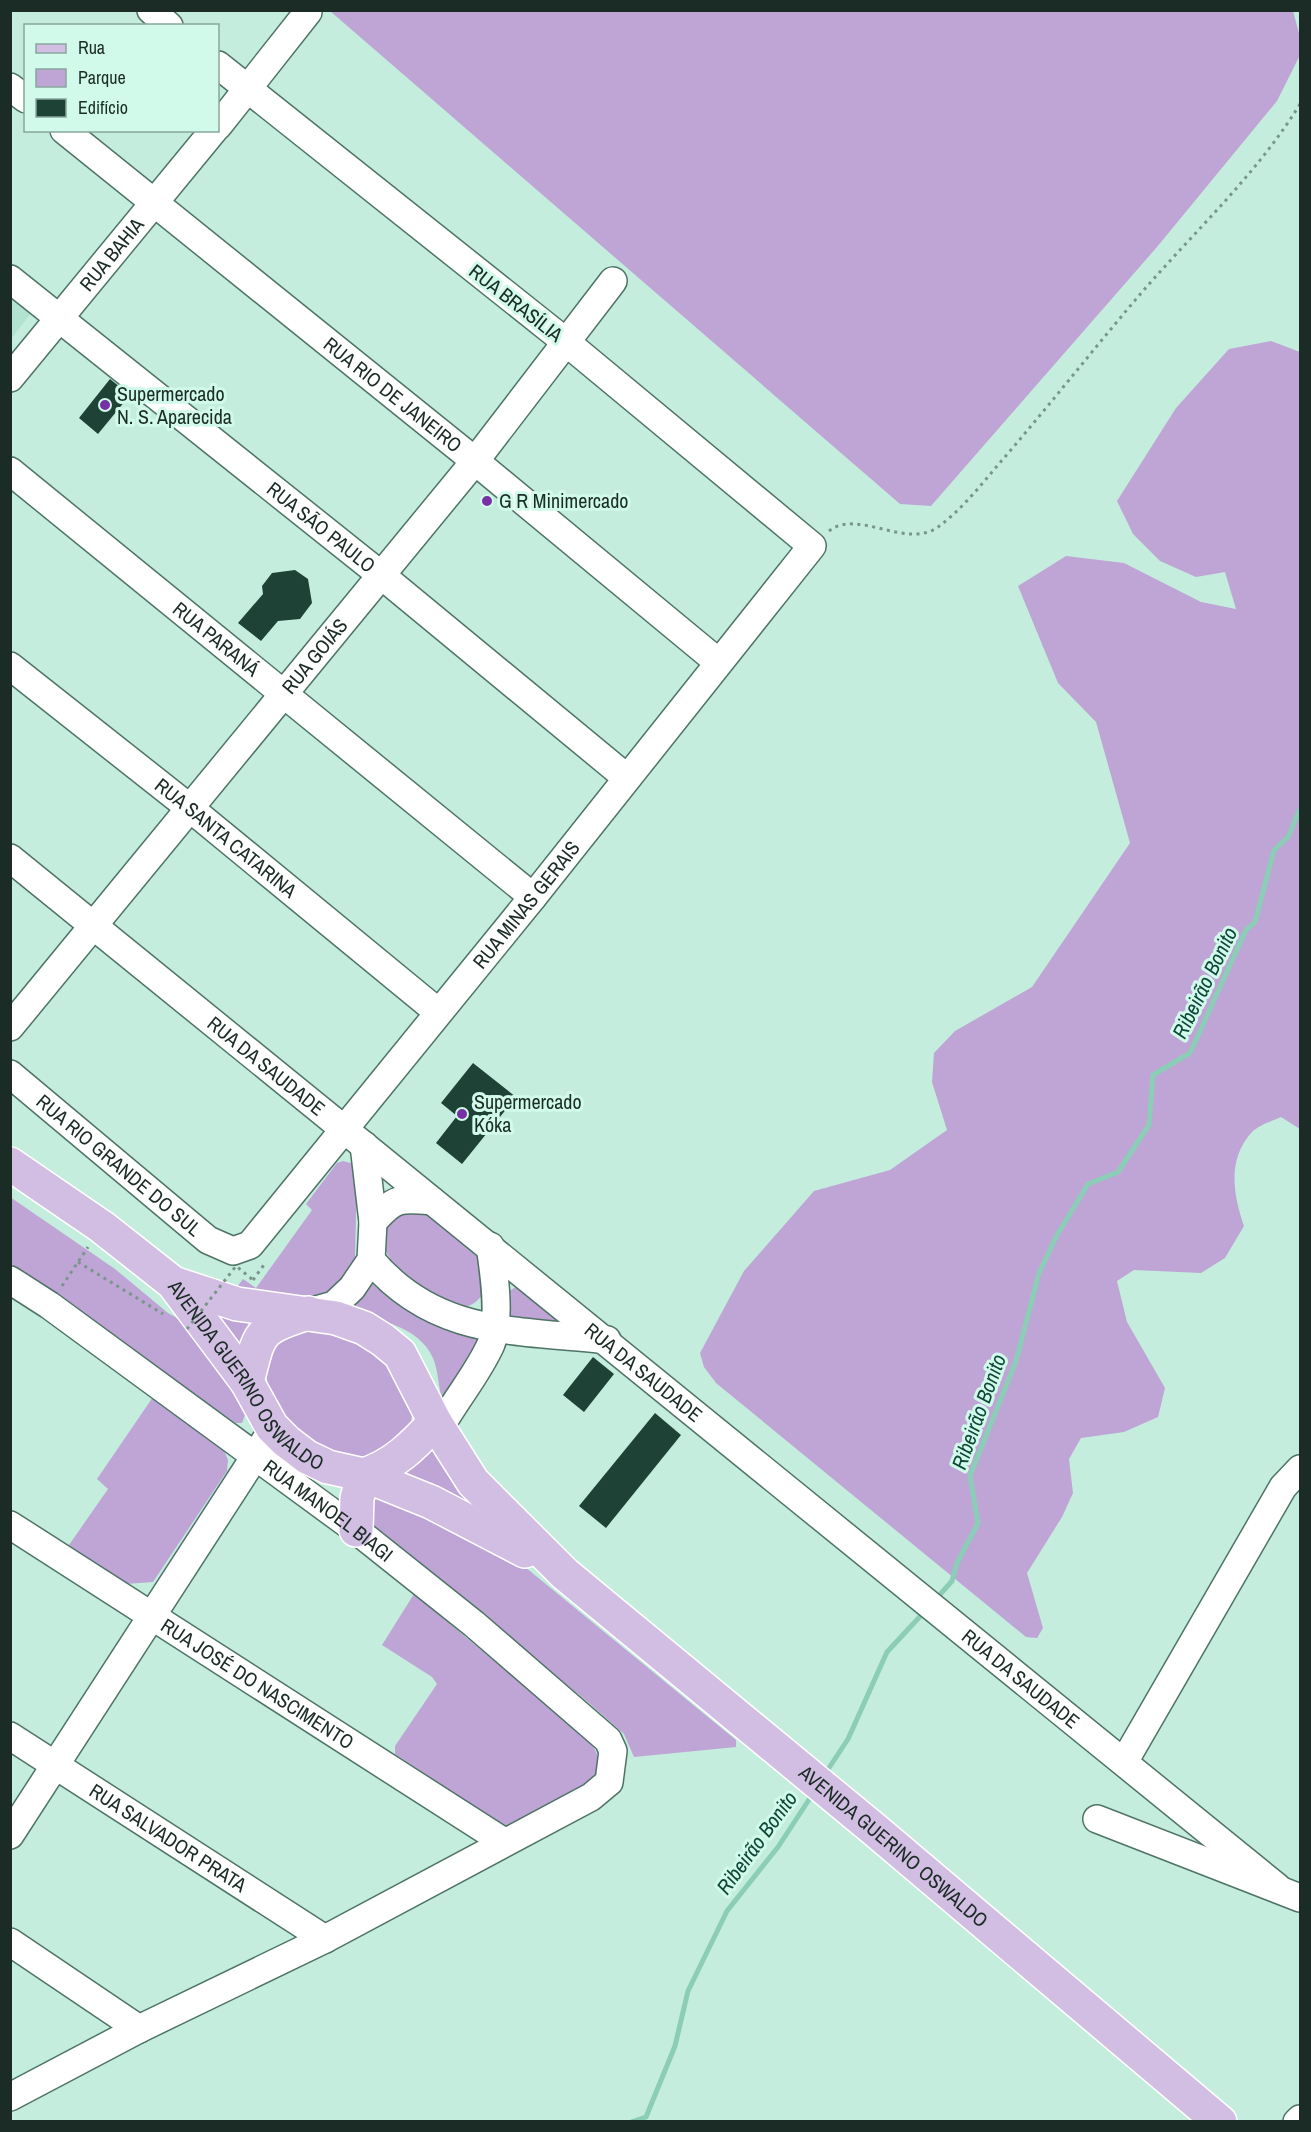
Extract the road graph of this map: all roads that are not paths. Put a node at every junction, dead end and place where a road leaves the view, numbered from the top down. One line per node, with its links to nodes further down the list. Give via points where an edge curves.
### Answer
1 (151, 10): 3 (street)
2 (308, 12): 6 (street)
3 (167, 24)
4 (219, 66): 6 (street, RUA BRASÍLIA)
5 (10, 87): 7 (street)
6 (248, 90): 8 (street); 15 (street, RUA BRASÍLIA)
7 (24, 98)
8 (219, 125)
9 (66, 132): 11 (street, RUA RIO DE JANEIRO)
10 (212, 132): 11 (street, RUA BAHIA)
11 (154, 203): 14 (street, RUA BAHIA); 17 (street, RUA RIO DE JANEIRO)
12 (10, 279): 14 (street, RUA SÃO PAULO)
13 (613, 281): 15 (street, RUA GOIÁS)
14 (58, 318): 16 (street, RUA BAHIA); 20 (street, RUA SÃO PAULO)
15 (566, 342): 17 (street, RUA GOIÁS); 19 (street, RUA BRASÍLIA)
16 (10, 378)
17 (474, 461): 20 (street, RUA GOIÁS); 21 (street, RUA RIO DE JANEIRO)
18 (10, 471): 23 (street, RUA PARANÁ)
19 (812, 546): 21 (street, RUA MINAS GERAIS)
20 (381, 575): 23 (street, RUA GOIÁS); 24 (street, RUA SÃO PAULO)
21 (718, 662): 24 (street, RUA MINAS GERAIS)
22 (10, 666): 25 (street, RUA SANTA CATARINA)
23 (283, 693): 25 (street, RUA GOIÁS); 27 (street, RUA PARANÁ)
24 (627, 778): 27 (street, RUA MINAS GERAIS)
25 (191, 809): 28 (street, RUA GOIÁS); 29 (street, RUA SANTA CATARINA)
26 (10, 858): 28 (street, RUA DA SAUDADE)
27 (533, 897): 29 (street, RUA MINAS GERAIS)
28 (94, 923): 30 (street, RUA GOIÁS); 32 (street, RUA DA SAUDADE)
29 (438, 1012): 32 (street, RUA MINAS GERAIS)
30 (10, 1027)
31 (10, 1074): 37 (street, RUA RIO GRANDE DO SUL, via 208,1240)
32 (354, 1137): 34 (street, RUA DA SAUDADE); 35 (street); 37 (street, RUA MINAS GERAIS, via 250,1245)
33 (10, 1164): 40 (main road, via 102,1227)
34 (432, 1201): 35 (street, via 401,1198 388,1205); 36 (street, RUA DA SAUDADE)
35 (373, 1222): 38 (street)
36 (490, 1246): 42 (street, via 495,1276); 43 (street, RUA DA SAUDADE)
37 (233, 1251)
38 (371, 1260): 41 (street, via 352,1288 334,1305); 42 (street, via 390,1282 433,1311)
39 (10, 1280): 47 (street, RUA MANOEL BIAGI)
40 (173, 1283): 41 (main road, AVENIDA GUERINO OSWALDO, via 237,1304); 44 (main road, AVENIDA GUERINO OSWALDO)
41 (309, 1312): 44 (main road, via 276,1323 263,1333 255,1345); 45 (main road, AVENIDA GUERINO OSWALDO, via 364,1328 400,1354)
42 (494, 1328): 43 (street); 45 (street, via 491,1343 447,1416)
43 (607, 1340): 55 (street, RUA DA SAUDADE)
44 (247, 1382): 46 (main road, AVENIDA GUERINO OSWALDO)
45 (435, 1422): 49 (main road, via 409,1450); 52 (main road, AVENIDA GUERINO OSWALDO, via 473,1482)
46 (272, 1426): 47 (street); 49 (main road, AVENIDA GUERINO OSWALDO, via 307,1457 328,1467)
47 (258, 1456): 51 (street, RUA MANOEL BIAGI); 53 (street)
48 (1300, 1469): 55 (street, via 1283,1487)
49 (364, 1475): 51 (main road, via 357,1498); 52 (main road, AVENIDA GUERINO OSWALDO, via 480,1525)
50 (10, 1525): 53 (street, RUA JOSÉ DO NASCIMENTO)
51 (356, 1530): 59 (street, RUA MANOEL BIAGI, via 474,1624 608,1740 613,1751 609,1782 591,1797)
52 (565, 1574): 65 (main road, AVENIDA GUERINO OSWALDO)
53 (151, 1617): 56 (street); 59 (street, RUA JOSÉ DO NASCIMENTO)
54 (10, 1736): 56 (street, RUA SALVADOR PRATA)
55 (1124, 1762): 60 (street, RUA DA SAUDADE)
56 (57, 1766): 58 (street); 61 (street, RUA SALVADOR PRATA)
57 (1097, 1819): 60 (street)
58 (10, 1835)
59 (504, 1842): 61 (street)
60 (1289, 1893)
61 (325, 1939): 63 (street)
62 (10, 1942): 63 (street)
63 (139, 2030): 64 (street)
64 (10, 2097)
65 (1220, 2121)

